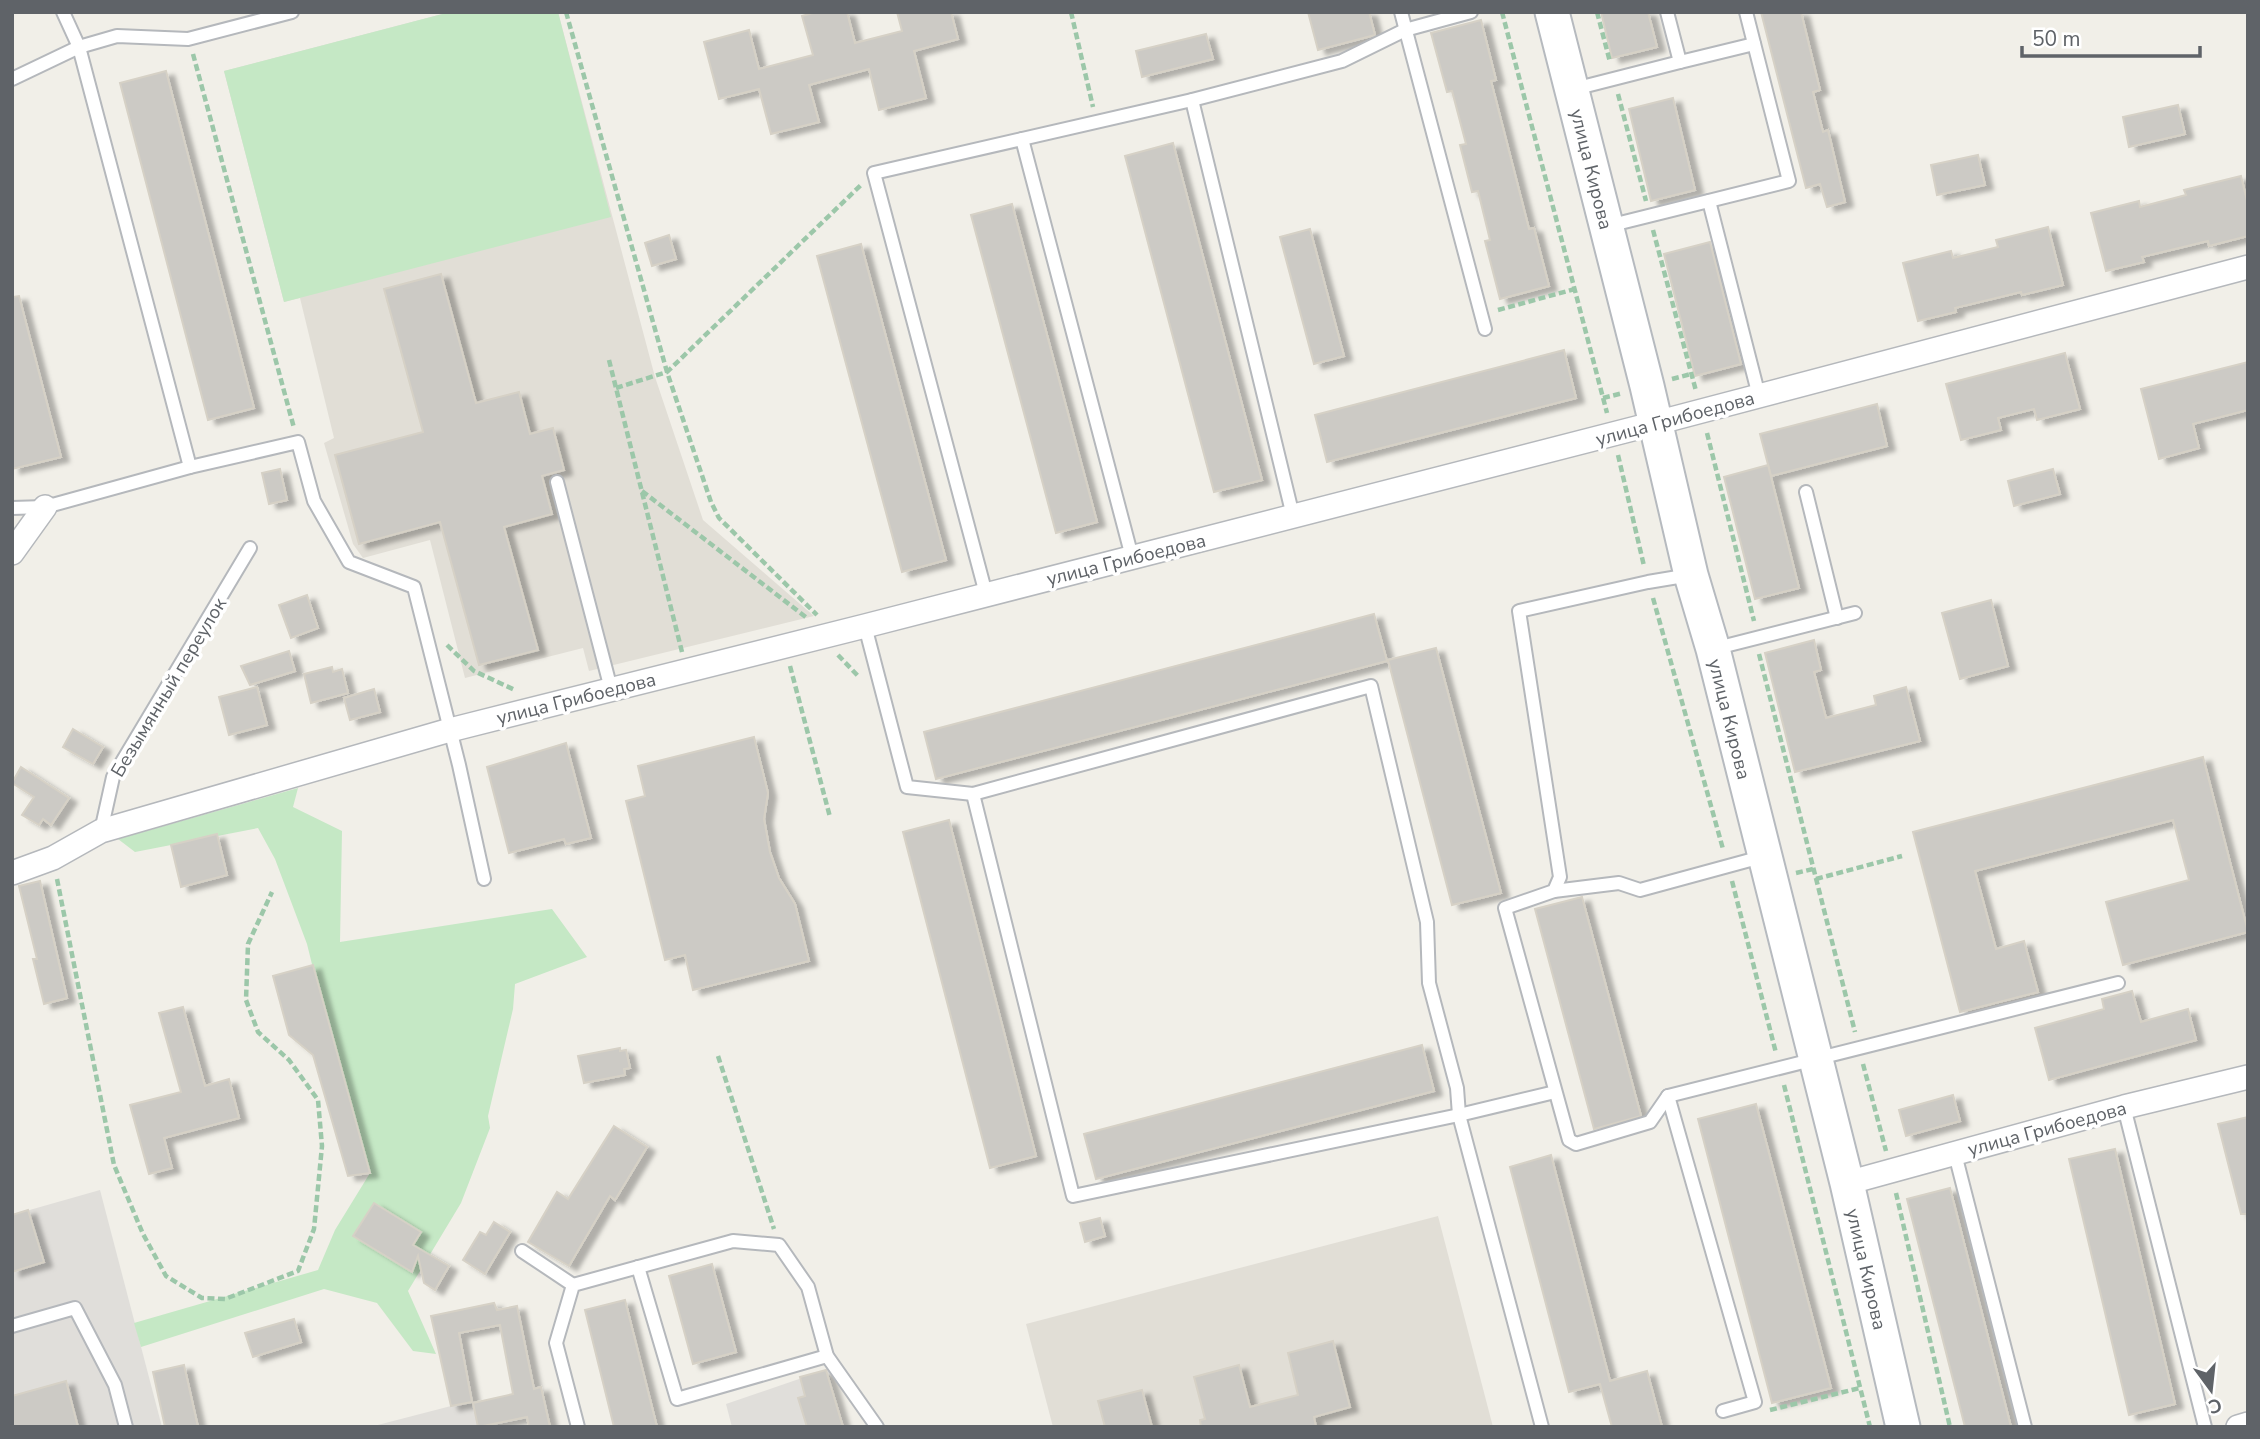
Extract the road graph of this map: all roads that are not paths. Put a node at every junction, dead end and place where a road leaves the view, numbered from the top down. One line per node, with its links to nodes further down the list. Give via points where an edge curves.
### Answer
1 (63, 12): 10 (lane)
2 (292, 12): 10 (lane, via 188,39 117,36)
3 (1401, 12): 8 (lane)
4 (1471, 12): 8 (lane)
5 (1552, 12): 13 (street, улица Кирова)
6 (1667, 12): 11 (lane)
7 (1746, 12): 9 (lane)
8 (1405, 30): 14 (lane, via 1342,61); 19 (lane)
9 (1754, 44): 11 (lane); 16 (lane, via 1789,181)
10 (79, 47): 12 (lane); 22 (lane)
11 (1680, 62): 13 (lane)
12 (12, 79)
13 (1572, 90): 17 (street, улица Кирова)
14 (1192, 100): 15 (lane); 27 (lane)
15 (1022, 139): 30 (lane); 32 (lane, via 874,173)
16 (1709, 201): 17 (lane); 20 (lane)
17 (1606, 226): 21 (street, улица Кирова)
18 (2248, 267): 20 (street, улица Грибоедова)
19 (1485, 329)
20 (1759, 396): 21 (street, улица Грибоедова)
21 (1656, 423): 27 (street, улица Грибоедова); 31 (street, улица Кирова)
22 (190, 467): 25 (lane); 38 (lane, via 298,442 314,501 349,562 414,587)
23 (557, 482): 37 (lane)
24 (1806, 492): 34 (lane)
25 (45, 507): 26 (lane); 29 (street)
26 (12, 508)
27 (1293, 516): 30 (street, улица Грибоедова)
28 (250, 548): 40 (lane, Безымянный переулок, via 113,777)
29 (12, 553)
30 (1132, 557): 32 (street, улица Грибоедова)
31 (1691, 575): 36 (street, улица Кирова); 44 (lane, via 1519,611 1560,877)
32 (986, 594): 35 (street, улица Грибоедова)
33 (1855, 613): 34 (lane)
34 (1837, 618): 36 (lane)
35 (865, 626): 37 (street, улица Грибоедова, via 821,629); 39 (lane, via 907,787)
36 (1713, 649): 41 (street, улица Кирова)
37 (611, 689): 38 (street, улица Грибоедова)
38 (450, 730): 40 (street, улица Грибоедова); 43 (lane)
39 (972, 793): 51 (lane, via 1073,1196); 51 (lane, via 1371,686 1427,922 1429,983 1457,1088)
40 (101, 831): 42 (street, улица Грибоедова, via 53,858)
41 (1765, 856): 44 (lane, via 1640,890 1619,883); 46 (street, улица Кирова)
42 (12, 873)
43 (484, 879)
44 (1554, 891): 48 (lane, via 1505,908)
45 (2118, 983): 46 (lane)
46 (1816, 1060): 49 (lane); 53 (street, улица Кирова)
47 (2248, 1077): 50 (street, улица Грибоедова)
48 (1555, 1092): 49 (lane, via 1569,1140 1576,1144 1650,1122); 51 (lane)
49 (1668, 1096): 59 (lane, via 1755,1402)
50 (2124, 1107): 52 (street, улица Грибоедова); 67 (lane)
51 (1459, 1115): 64 (lane)
52 (1955, 1154): 53 (street, улица Грибоедова); 66 (lane)
53 (1847, 1184): 65 (street, улица Кирова)
54 (522, 1251): 56 (lane)
55 (638, 1267): 56 (lane); 58 (lane, via 733,1241 779,1245 808,1287); 58 (lane, via 677,1399)
56 (573, 1285): 62 (lane, via 556,1343)
57 (12, 1326): 61 (lane, via 75,1308 115,1385)
58 (827, 1356): 63 (lane)
59 (1723, 1410)
60 (2248, 1424): 68 (street)
61 (126, 1427)
62 (578, 1427)
63 (877, 1427)
64 (1542, 1427)
65 (1903, 1427)
66 (2025, 1427)
67 (2205, 1427)
68 (2238, 1427)

